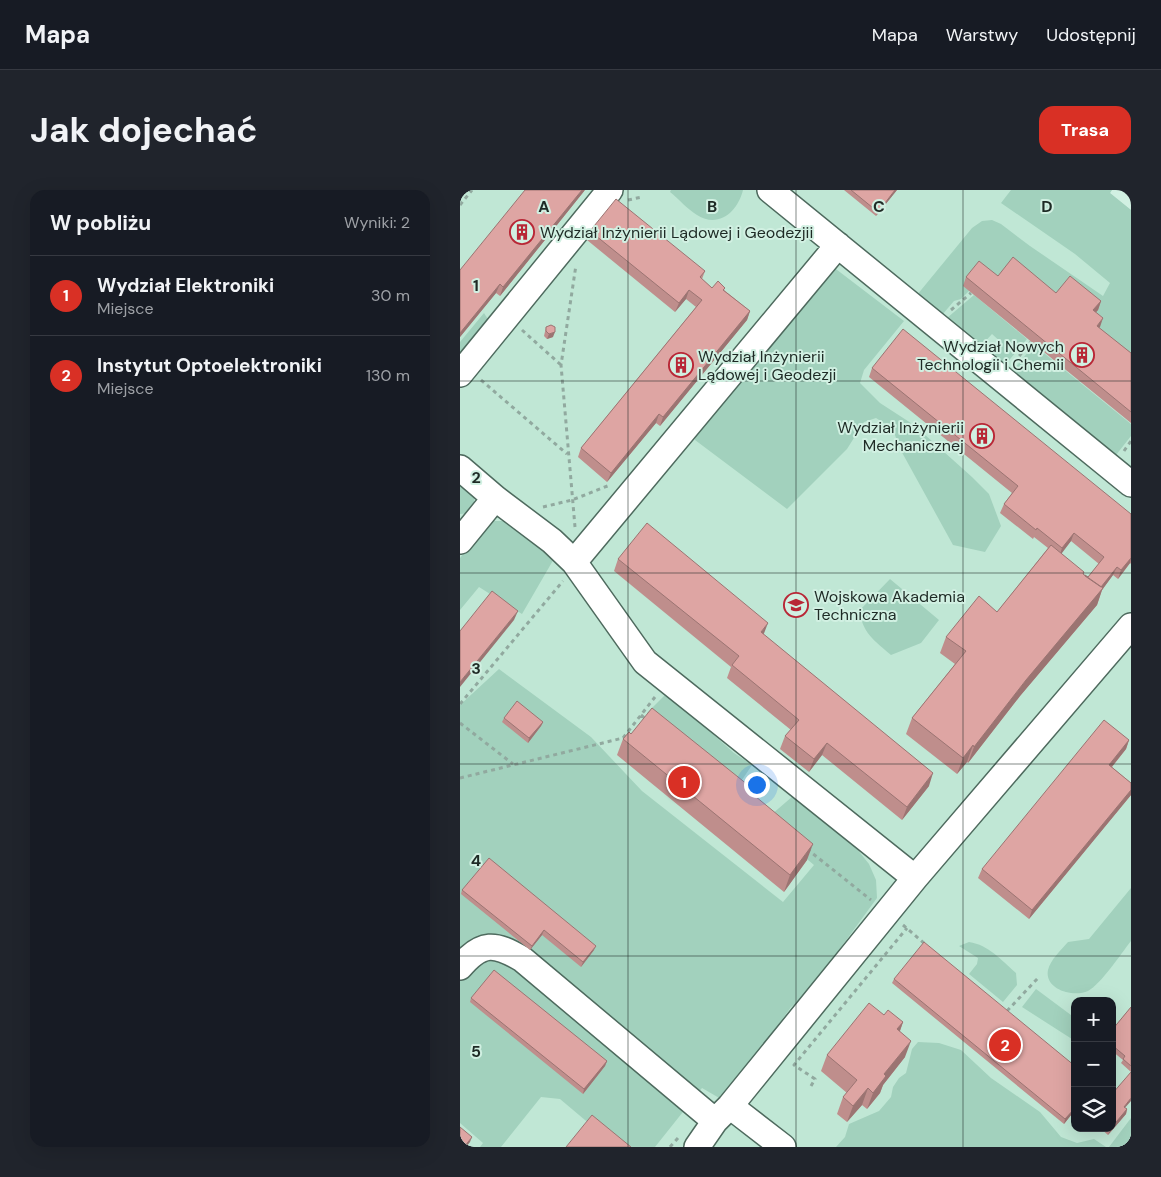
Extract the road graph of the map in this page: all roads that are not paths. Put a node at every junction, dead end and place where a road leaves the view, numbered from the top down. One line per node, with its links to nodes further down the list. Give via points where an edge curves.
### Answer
1 (610, 190): 4 (lane)
2 (770, 190): 3 (lane)
3 (838, 245): 6 (lane); 9 (lane)
4 (463, 370)
5 (460, 468): 7 (lane)
6 (1131, 484)
7 (496, 498): 8 (lane); 9 (lane)
8 (460, 541)
9 (572, 560): 11 (lane, via 645,662)
10 (1131, 626): 11 (lane)
11 (915, 878): 13 (lane)
12 (460, 967): 13 (lane, via 471,954 486,947 502,947)
13 (722, 1113): 14 (lane); 15 (lane)
14 (697, 1147)
15 (784, 1147)

